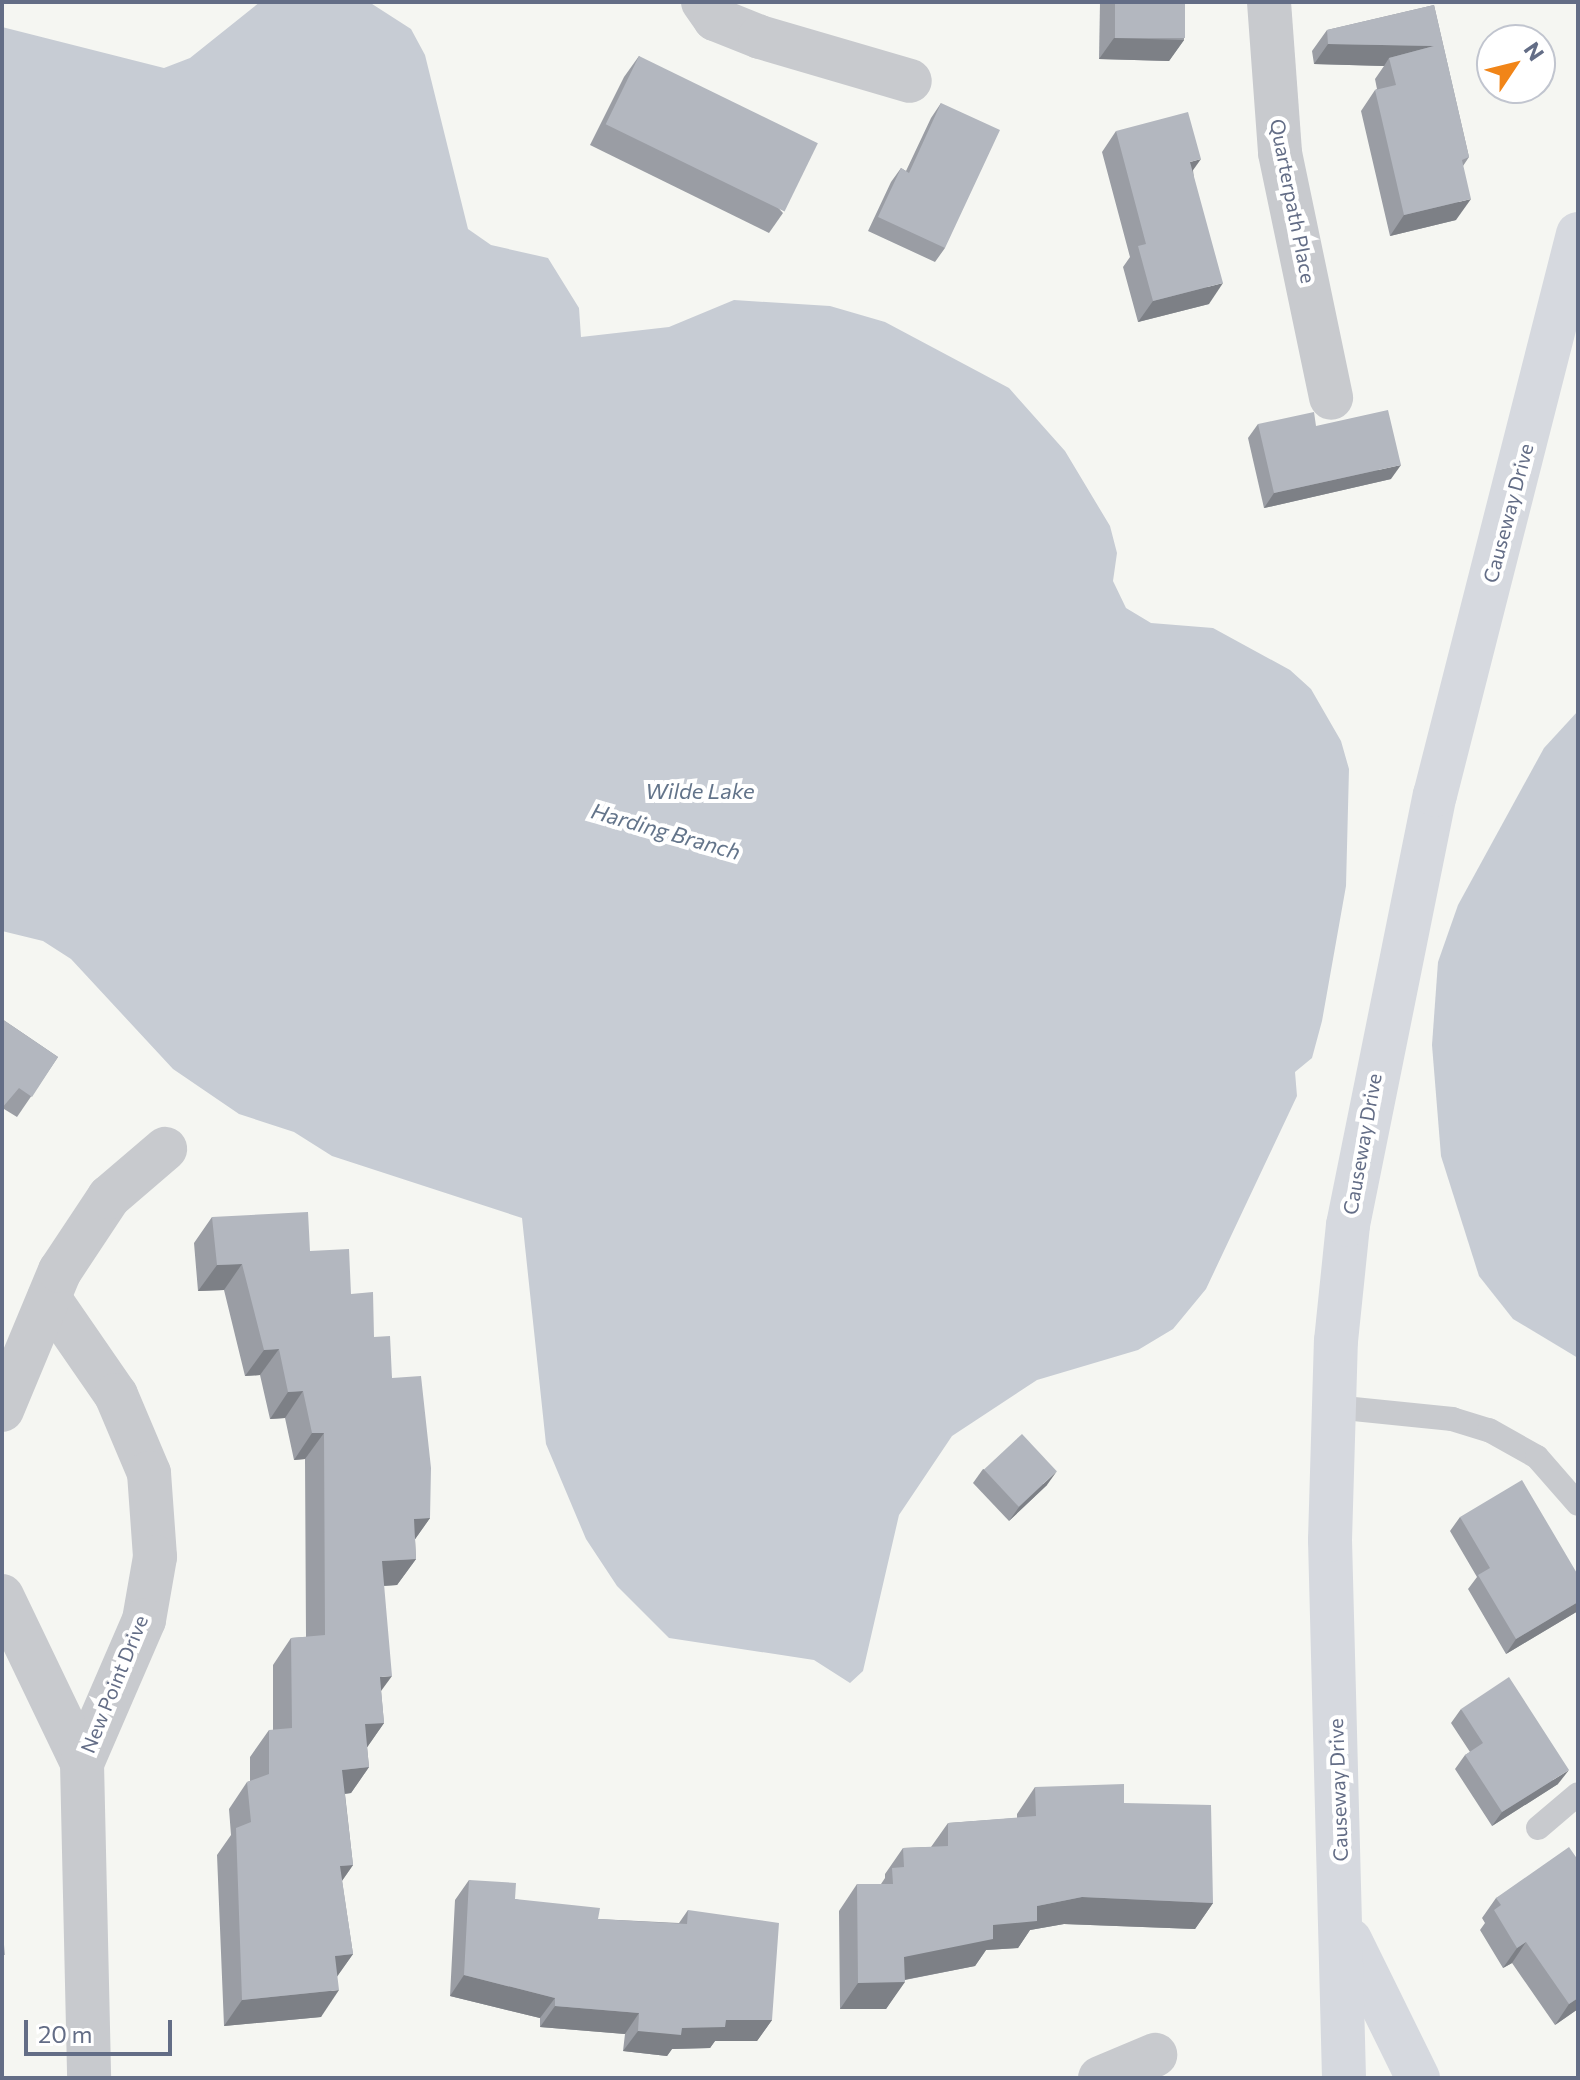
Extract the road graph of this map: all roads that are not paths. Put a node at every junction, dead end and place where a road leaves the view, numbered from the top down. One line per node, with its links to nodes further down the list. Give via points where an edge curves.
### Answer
1 (703, 2): 3 (street, via 715,19 760,37)
2 (1269, 2): 5 (street, Quarterpath Place, via 1280,153)
3 (910, 81)
4 (1578, 234): 8 (street, Causeway Drive, via 1435,795 1374,1072 1348,1225)
5 (1331, 398)
6 (165, 1149): 7 (street, via 109,1197)
7 (49, 1298): 9 (street); 12 (street, New Point Drive, via 116,1395 149,1473 155,1557 144,1620)
8 (1334, 1407): 10 (lane, via 1452,1419 1489,1430 1537,1457); 15 (street, Causeway Drive, via 1330,1540)
9 (2, 1410)
10 (1578, 1504)
11 (2, 1596): 12 (street, New Point Drive)
12 (82, 1763): 17 (street, New Point Drive)
13 (1578, 1794): 14 (lane)
14 (1538, 1828)
15 (1343, 1925): 19 (street, Causeway Drive); 20 (street)
16 (1155, 2055): 18 (street)
17 (89, 2078)
18 (1100, 2078)
19 (1344, 2078)
20 (1418, 2078)

